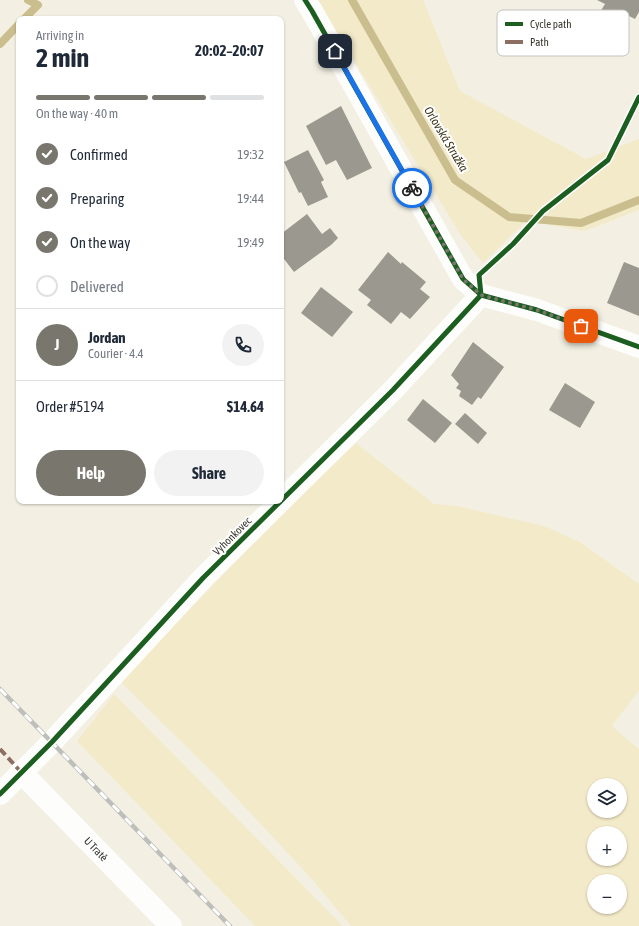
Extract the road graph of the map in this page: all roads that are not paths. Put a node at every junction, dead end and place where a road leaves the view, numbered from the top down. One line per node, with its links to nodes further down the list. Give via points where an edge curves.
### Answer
1 (304, 0): 2 (street, via 463,279)
2 (481, 295): 3 (street, via 537,310); 4 (street, Vyhonkovec, via 394,390)
3 (639, 346)
4 (284, 498)
5 (278, 504): 6 (street, Vyhonkovec, via 203,578 52,742)
6 (21, 772): 7 (street, Vyhonkovec); 8 (street, U Tratě)
7 (0, 794)
8 (171, 926)

